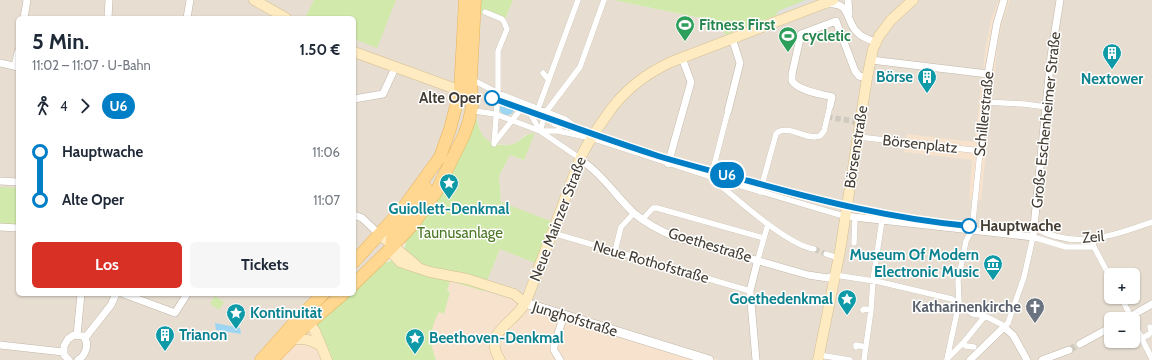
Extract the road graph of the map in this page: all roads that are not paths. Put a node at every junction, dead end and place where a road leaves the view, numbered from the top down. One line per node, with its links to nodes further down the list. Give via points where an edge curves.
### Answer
1 (27, 0): 17 (street)
2 (109, 0): 18 (street)
3 (190, 0): 19 (street)
4 (464, 0): 34 (main road)
5 (474, 0): 33 (main road)
6 (578, 0): 32 (street)
7 (604, 0): 44 (street, via 580,67)
8 (833, 0): 14 (main road, Neue Mainzer Straße)
9 (848, 0): 16 (street)
10 (913, 0): 22 (main road, Börsenstraße, via 891,20)
11 (1004, 0): 30 (street, Schillerstraße)
12 (1060, 1): 40 (street, Große Eschenheimer Straße)
13 (260, 2): 20 (main road)
14 (819, 6): 16 (street, via 837,5); 21 (main road, Neue Mainzer Straße)
15 (486, 12): 35 (street, via 502,19 507,29 498,51)
16 (849, 14): 22 (street, via 857,32)
17 (24, 16)
18 (108, 16)
19 (187, 16)
20 (283, 16)
21 (732, 38): 24 (main road, Neue Mainzer Straße); 43 (street, via 740,63)
22 (876, 42): 25 (main road, Börsenstraße)
23 (356, 53): 28 (main road)
24 (682, 58): 51 (main road, Neue Mainzer Straße, via 654,71 633,86 615,104); 55 (street, via 691,82)
25 (871, 60): 30 (street); 31 (main road, Börsenstraße)
26 (0, 63): 27 (street)
27 (16, 67)
28 (395, 68): 34 (main road); 36 (street, via 383,94)
29 (543, 73): 32 (street)
30 (988, 74): 37 (street, Schillerstraße)
31 (868, 78): 39 (street, via 859,76 855,71 836,21 801,34 792,82 802,89 832,97); 50 (main road, Börsenstraße)
32 (548, 79): 41 (street)
33 (474, 81): 34 (main road); 35 (street)
34 (466, 92): 72 (main road, via 472,110 453,159 436,192); 76 (main road, via 433,176 417,203)
35 (498, 93): 38 (street); 45 (street)
36 (356, 99)
37 (986, 102): 40 (street); 52 (street, Schillerstraße)
38 (525, 104): 41 (street); 47 (street); 49 (street)
39 (830, 106): 59 (street, via 824,131 820,136 813,137 785,130 776,134)
40 (1046, 107): 69 (street, Große Eschenheimer Straße)
41 (538, 109): 44 (street)
42 (475, 111): 45 (street)
43 (728, 111): 56 (street)
44 (546, 112): 46 (street); 49 (street)
45 (495, 114): 47 (street); 47 (street, via 494,144)
46 (563, 119): 48 (street); 51 (street)
47 (511, 120): 49 (street)
48 (556, 126): 49 (street); 51 (street)
49 (540, 131): 53 (street)
50 (859, 137): 52 (street, Börsenplatz); 62 (main road, Börsenstraße)
51 (591, 138): 55 (street); 71 (main road, Neue Mainzer Straße, via 580,159)
52 (980, 151): 70 (street, Schillerstraße)
53 (578, 157)
54 (586, 163): 60 (street, Goethestraße)
55 (668, 164): 56 (street)
56 (710, 177): 59 (street); 66 (street)
57 (0, 181): 58 (street)
58 (16, 182)
59 (760, 192): 62 (street)
60 (634, 213): 63 (street, Goethestraße); 80 (street, via 621,227)
61 (356, 215): 76 (street, via 362,218)
62 (852, 218): 64 (street); 77 (street); 82 (main road, Börsenstraße)
63 (642, 220): 74 (street, via 653,208 657,208); 84 (street, Goethestraße, via 675,237)
64 (882, 221): 70 (street); 89 (street)
65 (1152, 222): 75 (street, Zeil)
66 (768, 224): 74 (street); 79 (street, via 807,249)
67 (0, 227): 68 (street)
68 (16, 228)
69 (1035, 228): 73 (street, Große Eschenheimer Straße); 75 (street, Zeil, via 1048,235 1069,239)
70 (972, 231): 73 (street); 99 (street, Schillerstraße, via 966,241 958,281)
71 (553, 233): 80 (street, Neue Rothofstraße); 98 (main road, Neue Mainzer Straße)
72 (403, 235): 76 (main road); 83 (main road)
73 (1033, 237): 78 (street, Zeil, via 1066,247); 107 (street, via 1024,277 1008,323)
74 (764, 238): 84 (street)
75 (1092, 239): 78 (street)
76 (385, 243): 83 (main road, Junghofstraße, via 393,254); 85 (main road); 86 (main road)
77 (854, 243)
78 (1094, 247): 87 (street)
79 (814, 249)
80 (615, 251): 91 (street, Neue Rothofstraße)
81 (826, 254): 82 (street)
82 (834, 255): 88 (main road, Börsenstraße)
83 (404, 260): 86 (main road, via 381,263); 98 (main road, Junghofstraße, via 420,269 467,279 514,294)
84 (758, 260): 88 (street, Goethestraße, via 808,275 828,278); 91 (street)
85 (356, 261)
86 (370, 268): 90 (main road)
87 (1105, 268)
88 (835, 275): 89 (street); 124 (main road, Börsenstraße)
89 (872, 280): 99 (street, via 952,299); 102 (street)
90 (356, 282)
91 (750, 291): 134 (street)
92 (81, 296): 110 (street)
93 (115, 296): 112 (street)
94 (129, 296): 95 (street, via 175,313)
95 (186, 296)
96 (321, 296): 106 (main road)
97 (340, 296): 106 (main road)
98 (525, 303): 104 (street, Junghofstraße); 131 (main road, Neue Mainzer Straße, via 496,336 495,349)
99 (959, 303): 105 (street, via 973,314); 137 (street, Schillerstraße)
100 (1152, 304): 103 (street)
101 (863, 310): 102 (street)
102 (871, 310): 120 (street)
103 (1140, 312)
104 (564, 316): 132 (street, via 554,346); 133 (street, Junghofstraße)
105 (985, 316): 107 (street); 115 (street)
106 (306, 319): 114 (main road); 118 (main road, via 315,331); 128 (main road, via 293,324)
107 (1004, 327): 138 (street); 139 (street, via 1013,335)
108 (1150, 327): 113 (street, via 1151,332)
109 (1104, 331): 116 (street)
110 (77, 335): 112 (street); 123 (street, via 68,339)
111 (1140, 335): 113 (street)
112 (85, 338): 126 (street)
113 (1142, 338): 125 (street)
114 (290, 340): 118 (main road, via 306,339); 129 (main road)
115 (962, 343): 121 (street); 137 (street)
116 (1080, 344)
117 (0, 345): 123 (street)
118 (321, 346): 130 (main road)
119 (856, 347): 120 (street)
120 (866, 347): 136 (street)
121 (974, 347)
122 (1069, 350): 140 (street)
123 (64, 352): 127 (street)
124 (818, 357): 135 (street)
125 (1152, 358)
126 (83, 359)
127 (69, 360)
128 (261, 360)
129 (272, 360)
130 (327, 360)
131 (500, 360)
132 (560, 360)
133 (709, 360)
134 (756, 360)
135 (850, 360)
136 (864, 360)
137 (946, 360)
138 (970, 360)
139 (1027, 360)
140 (1042, 360)

